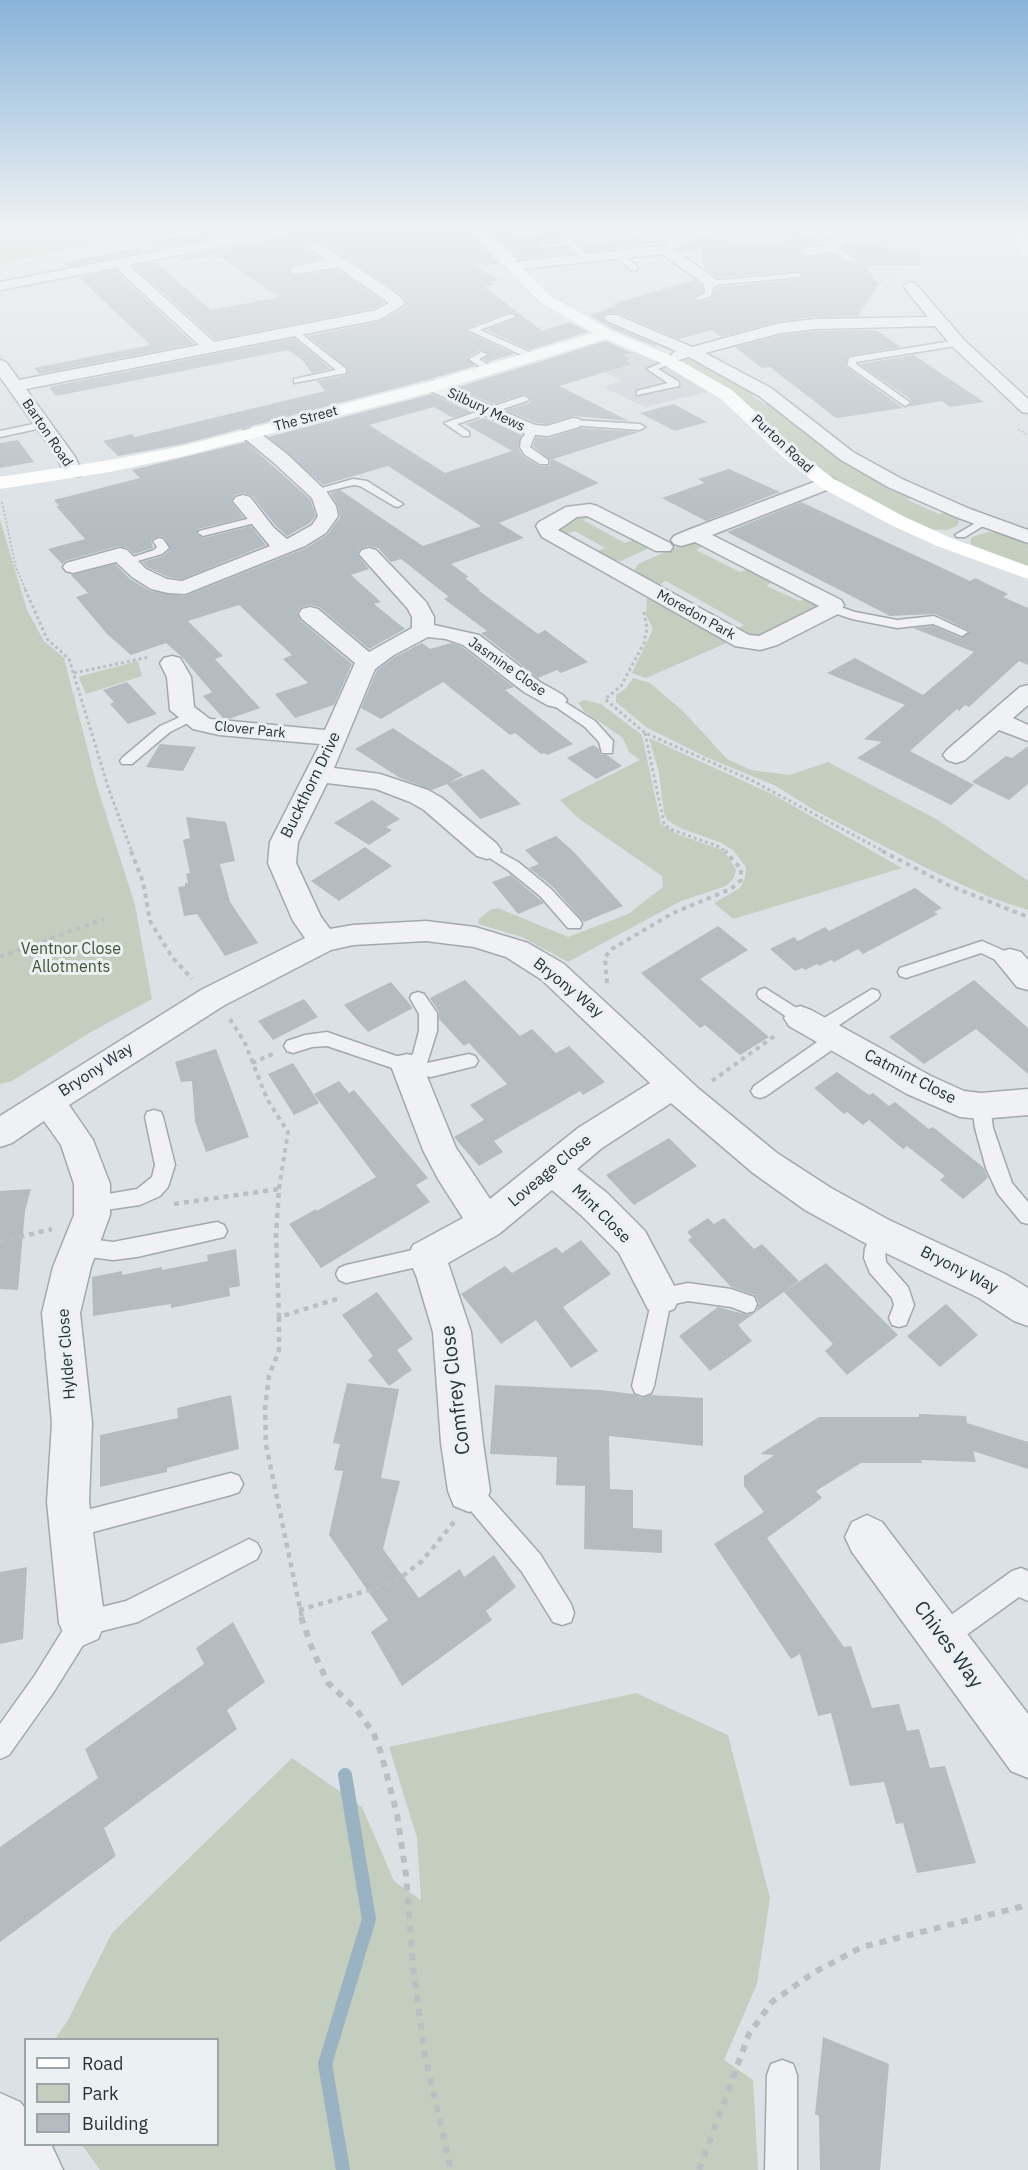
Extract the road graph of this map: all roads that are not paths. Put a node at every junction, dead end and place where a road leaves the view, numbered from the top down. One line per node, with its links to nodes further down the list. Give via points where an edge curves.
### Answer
1 (191, 329): 11 (street)
2 (303, 329): 9 (street)
3 (474, 329): 13 (lane)
4 (602, 329): 13 (street, The Street)
5 (615, 329): 14 (street, Purton Road)
6 (620, 329): 12 (street, Purton Road)
7 (774, 329): 12 (street)
8 (945, 329): 10 (street)
9 (294, 331): 11 (street); 16 (lane, via 343,371)
10 (958, 343): 20 (lane, via 852,360 851,365); 21 (street)
11 (210, 347): 15 (street)
12 (689, 351): 14 (street); 38 (street, Purton Road, via 765,392 848,456 904,487)
13 (534, 357): 17 (street, The Street, via 487,362)
14 (668, 361): 18 (lane, via 651,369 676,384); 32 (street, Purton Road, via 726,394)
15 (6, 376): 24 (street, Barton Road)
16 (297, 381)
17 (434, 386): 22 (street, Silbury Mews); 28 (street, The Street)
18 (640, 393)
19 (524, 399): 22 (lane)
20 (905, 403)
21 (1028, 408)
22 (488, 412): 26 (street, Silbury Mews); 29 (lane, via 445,421)
23 (573, 423): 25 (lane); 26 (street, Silbury Mews, via 548,431)
24 (43, 425): 27 (lane); 31 (street, Barton Road)
25 (640, 427)
26 (532, 430): 30 (lane, via 525,447)
27 (0, 434)
28 (250, 434): 31 (street, The Street); 34 (street)
29 (466, 434)
30 (544, 462)
31 (74, 472): 33 (street, The Street)
32 (827, 483): 40 (street); 51 (street, Purton Road, via 944,542)
33 (1, 491)
34 (316, 491): 36 (lane, via 363,483); 45 (street, via 328,516 310,535)
35 (243, 501): 37 (street)
36 (398, 504)
37 (259, 519): 39 (lane); 45 (street)
38 (984, 521): 41 (lane); 43 (street, Purton Road)
39 (203, 533)
40 (694, 534): 46 (street); 52 (street, via 833,605)
41 (962, 535)
42 (102, 537): 48 (street)
43 (1028, 537)
44 (159, 541): 48 (lane, via 163,548 158,552)
45 (284, 547): 48 (street, via 185,588 159,584)
46 (663, 547): 50 (street); 50 (street, Moredon Park, via 590,510 573,511 546,526 549,533)
47 (369, 554): 54 (street, via 418,607)
48 (123, 558): 49 (street)
49 (73, 567)
50 (613, 569): 52 (street, Moredon Park, via 751,643 769,640)
51 (1028, 573)
52 (832, 608): 55 (lane, via 897,624 934,620)
53 (310, 614): 56 (street)
54 (423, 630): 56 (street, Buckthorn Drive); 59 (street, Jasmine Close, via 471,640)
55 (962, 632)
56 (369, 662): 63 (street, Buckthorn Drive, via 361,672)
57 (172, 663): 60 (street, via 179,677 183,710)
58 (1028, 692): 61 (street)
59 (555, 700): 64 (lane, via 590,724 606,741)
60 (189, 717): 63 (street, Clover Park, via 219,728); 66 (lane, via 165,729)
61 (998, 720): 62 (street); 65 (street)
62 (1028, 734)
63 (335, 738): 67 (street, Buckthorn Drive)
64 (607, 750)
65 (956, 755)
66 (127, 761)
67 (318, 774): 68 (street, via 380,782 419,796); 70 (street, Buckthorn Drive, via 288,833 282,863 308,921)
68 (487, 850): 69 (lane, via 538,886)
69 (574, 924)
70 (323, 940): 81 (street, Bryony Way, via 426,931 475,937 517,950 590,1005); 82 (street, Bryony Way, via 212,998)
71 (1019, 970): 72 (lane, via 982,947)
72 (906, 972)
73 (765, 994): 76 (lane)
74 (872, 995): 76 (lane)
75 (418, 998): 79 (lane, via 428,1013 428,1031 421,1059)
76 (818, 1028): 80 (lane); 84 (street, Catmint Close, via 939,1096)
77 (293, 1046): 79 (lane, via 327,1039)
78 (469, 1060): 79 (lane, via 431,1070)
79 (407, 1066): 90 (street, via 440,1150)
80 (760, 1091)
81 (680, 1092): 87 (street, Loveage Close, via 623,1114); 92 (street, Bryony Way, via 774,1169 818,1199)
82 (48, 1101): 86 (street, Bryony Way); 89 (street, Hylder Close, via 76,1140 92,1184)
83 (1028, 1102): 84 (street, Catmint Close)
84 (981, 1106): 88 (lane, via 996,1168 1005,1188)
85 (154, 1117): 89 (lane, via 165,1165 161,1181 153,1190)
86 (0, 1133)
87 (552, 1169): 90 (street, Loveage Close); 95 (street, Mint Close, via 632,1242)
88 (1028, 1216)
89 (88, 1222): 91 (lane, via 114,1251); 102 (street, Hylder Close, via 61,1313 72,1423 68,1502)
90 (486, 1223): 93 (street, Loveage Close)
91 (217, 1231)
92 (883, 1234): 97 (street, Bryony Way, via 972,1275); 98 (lane, via 874,1258 901,1294 904,1305)
93 (426, 1256): 94 (lane); 101 (street, Comfrey Close, via 452,1332)
94 (346, 1274)
95 (661, 1297): 96 (lane, via 688,1292); 99 (lane)
96 (747, 1304)
97 (1028, 1308)
98 (899, 1318)
99 (643, 1386)
100 (231, 1484): 102 (lane)
101 (470, 1491): 106 (lane, via 531,1563)
102 (71, 1526): 107 (street, Hylder Close)
103 (867, 1537): 108 (street, Chives Way)
104 (249, 1551): 107 (lane, via 129,1613)
105 (1028, 1589): 108 (lane, via 1021,1580)
106 (562, 1613)
107 (82, 1623): 109 (lane)
108 (942, 1637): 110 (street, Chives Way)
109 (0, 1746)
110 (1028, 1754)
111 (782, 2075): 112 (lane)
112 (781, 2170)

